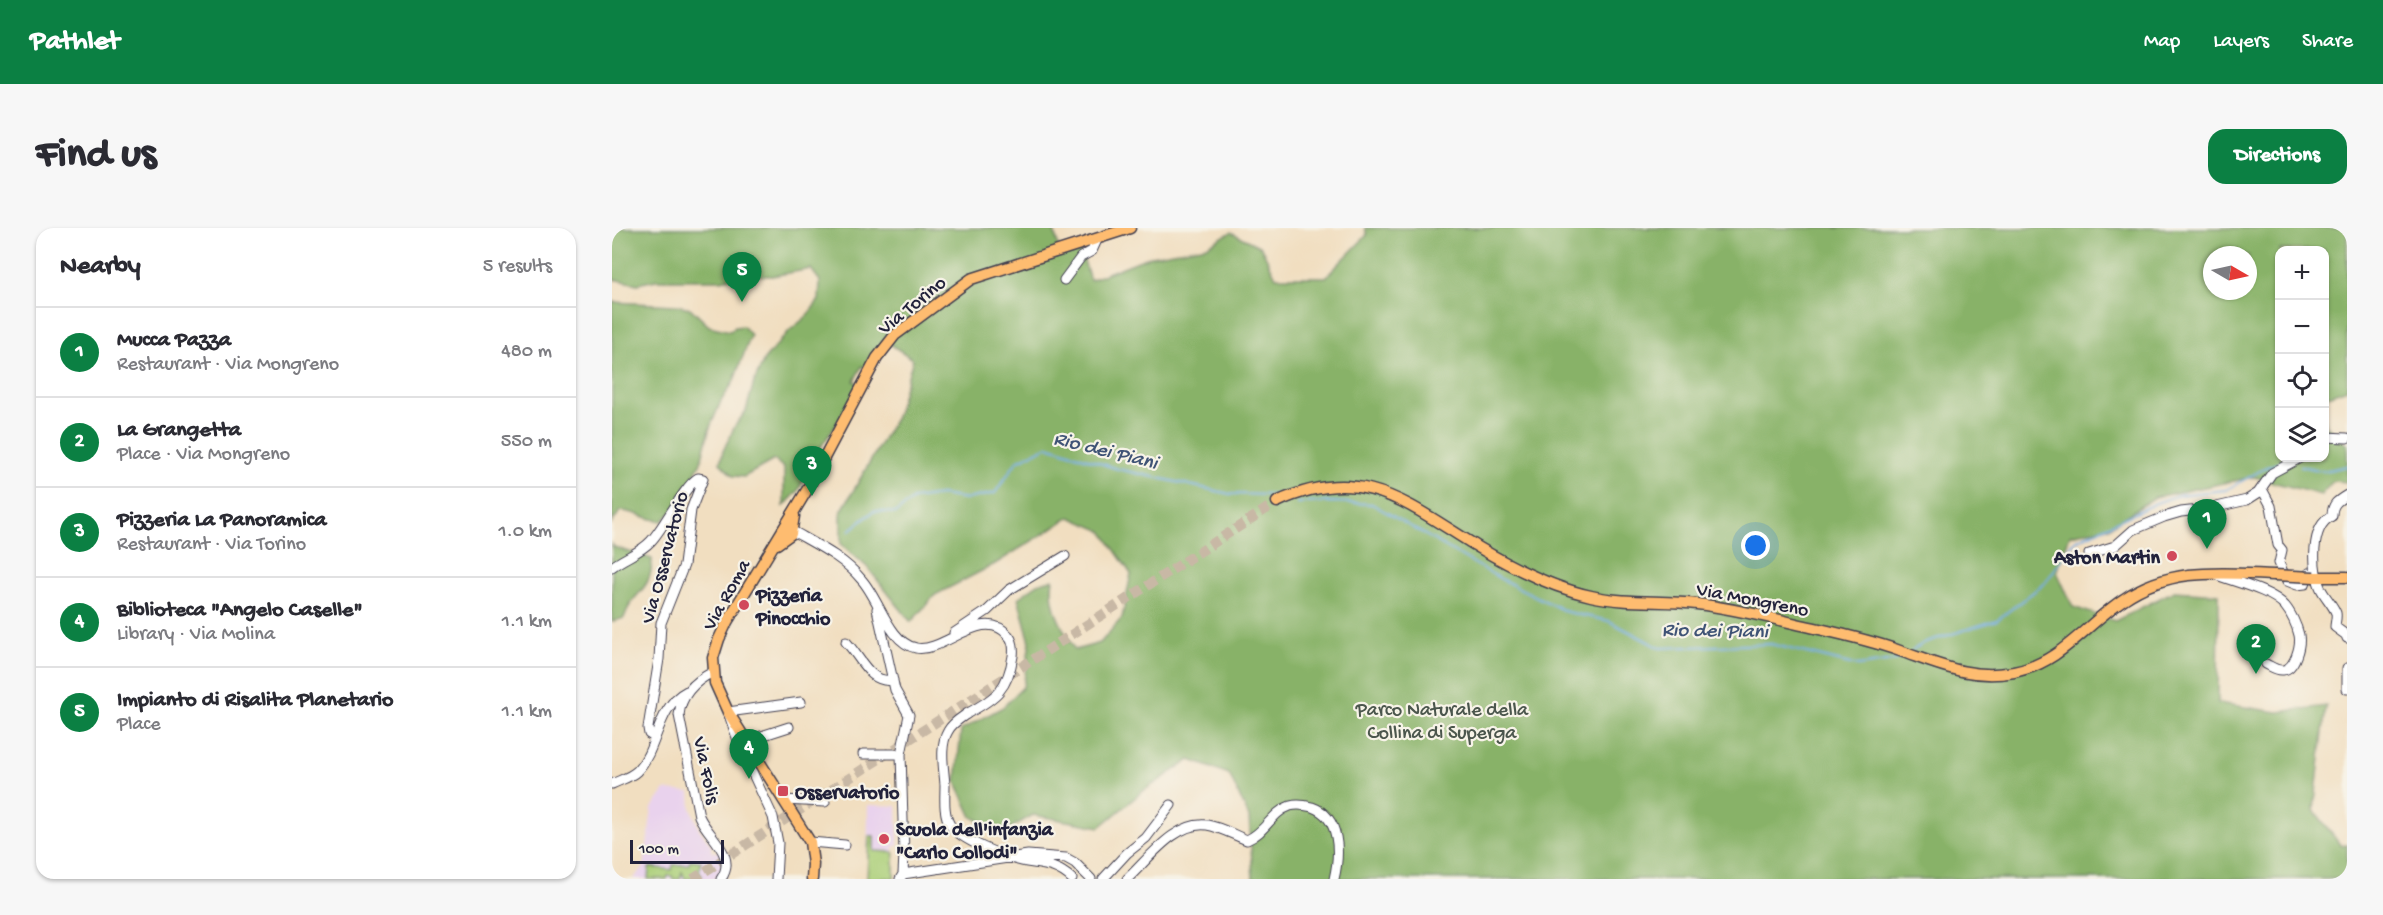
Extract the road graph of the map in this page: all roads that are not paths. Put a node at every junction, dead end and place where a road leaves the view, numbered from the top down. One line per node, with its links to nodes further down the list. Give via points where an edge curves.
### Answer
1 (1130, 228): 2 (main road, Via Torino)
2 (1097, 240): 3 (street, via 1092,251 1081,257); 10 (main road, Via Torino, via 971,279 895,335 877,358)
3 (1064, 280)
4 (2329, 437): 5 (street)
5 (2347, 438)
6 (2293, 462): 7 (street, via 2272,473)
7 (2262, 489): 11 (street, via 2247,500 2158,519 2133,530 2115,546); 15 (street, via 2271,506 2282,550 2279,563 2287,581 2305,584 2310,568)
8 (2347, 495): 15 (street, via 2335,503 2332,516 2320,529)
9 (1277, 502): 14 (main road, Via Mongreno, via 1326,486 1374,489 1526,573 1573,591 1621,600 1699,604 1762,616 1874,642 1963,673 1993,675 2027,669 2057,654 2139,590 2177,576)
10 (786, 531): 17 (street, via 817,545 857,575); 23 (main road, Via Roma, via 718,639)
11 (2089, 554)
12 (1065, 556): 18 (street, via 1009,590)
13 (612, 567): 30 (street, Via Osservatorio, via 650,543 692,482 703,479 691,510 684,565 661,623 648,732)
14 (2214, 574): 15 (main road, Via Mongreno, bridge); 21 (street, Via Mongreno, via 2279,600 2291,615 2300,642 2295,660 2285,670)
15 (2315, 574): 16 (main road, Via Mongreno); 19 (street, via 2336,614 2335,627)
16 (2347, 577)
17 (874, 598): 18 (street, via 905,645 918,649); 24 (street)
18 (950, 638): 40 (street, via 989,625 1003,628 1012,639 1006,683 991,701 958,719 947,732 943,749 945,816 959,835)
19 (2347, 638)
20 (846, 642): 24 (street, via 875,679)
21 (2266, 664)
22 (2347, 668): 25 (street)
23 (713, 672): 26 (street); 28 (main road, Via Roma)
24 (893, 680): 33 (street, via 909,715)
25 (2347, 689)
26 (689, 690): 30 (street, via 662,718); 42 (street, Via Folis, via 680,707 680,722 699,816 728,861)
27 (801, 702): 28 (street)
28 (728, 712): 31 (main road, Via Roma); 43 (street, via 773,817)
29 (789, 727): 31 (street)
30 (654, 737): 34 (street, via 637,771)
31 (746, 741): 35 (main road, Via Roma)
32 (863, 754): 33 (street)
33 (901, 754): 41 (street)
34 (612, 784)
35 (783, 800): 36 (street); 38 (main road, Via Roma)
36 (825, 802)
37 (1171, 805): 47 (street, via 1146,838)
38 (810, 842): 39 (street); 44 (main road, Via Roma)
39 (845, 845)
40 (1006, 857): 41 (street); 45 (street, via 1056,867); 46 (street, via 1066,858)
41 (902, 877)
42 (721, 879)
43 (776, 879)
44 (812, 879)
45 (1072, 879)
46 (1091, 879)
47 (1103, 879)
48 (1127, 879): 49 (street, via 1172,836 1190,826 1206,825 1246,840 1258,835 1288,807 1303,804 1321,810 1331,821 1338,862)
49 (1334, 879)

